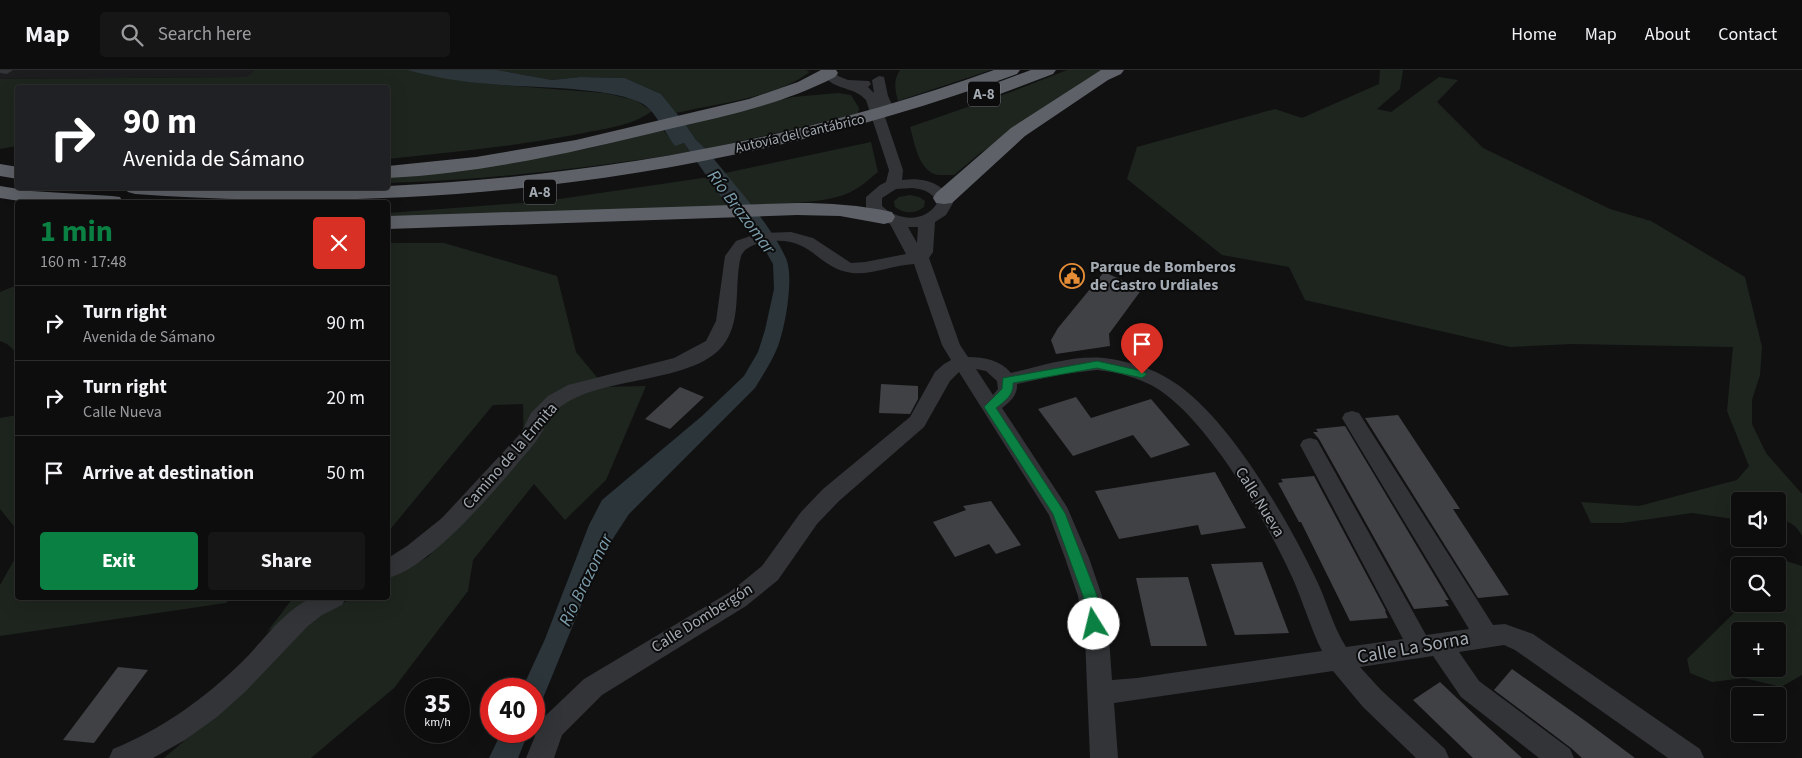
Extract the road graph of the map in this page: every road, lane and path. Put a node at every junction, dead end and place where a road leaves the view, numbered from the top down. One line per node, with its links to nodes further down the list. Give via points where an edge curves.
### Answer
1 (1010, 70): 7 (highway, Autovía del Cantábrico / A-8)
2 (1046, 70): 7 (highway, Autovía del Cantábrico / A-8)
3 (1115, 70): 18 (highway, via 1018,132)
4 (829, 71): 6 (street, via 836,80); 12 (highway, via 814,82 777,96 576,146 476,163)
5 (883, 75): 6 (street, via 867,84); 13 (street, via 882,96 909,170)
6 (852, 84): 14 (street, via 865,91 874,104 896,170)
7 (916, 111): 8 (highway, Autovía del Cantábrico / A-8, via 846,131)
8 (686, 166): 15 (highway, Autovía del Cantábrico / A-8, via 396,191 252,193); 21 (highway, Autovía del Cantábrico / A-8, via 575,189)
9 (0, 169): 10 (highway); 11 (highway)
10 (15, 169)
11 (15, 172)
12 (390, 172)
13 (922, 184): 14 (street); 18 (street)
14 (893, 185): 22 (street, via 874,196 874,207)
15 (182, 190)
16 (0, 192): 17 (highway)
17 (31, 197): 19 (highway); 20 (highway)
18 (944, 198): 23 (street, via 943,209)
19 (53, 200)
20 (80, 200)
21 (390, 205)
22 (890, 219): 23 (street, via 908,222); 24 (highway, via 840,210 763,210); 25 (street)
23 (928, 219): 25 (street, via 925,252)
24 (390, 223)
25 (920, 258): 26 (street, via 942,324); 31 (street, Camino de la Ermita, via 879,266 845,266 807,241 793,236 776,235 743,244 731,262 723,327 714,344 680,362 575,390 555,401 538,418 529,437 450,524)
26 (961, 363): 27 (street, via 993,366); 28 (street); 38 (street, Calle Dombergón, via 942,377 917,422 831,495 809,518 770,573 738,599 593,687 551,728)
27 (1007, 380): 28 (street, via 1008,390); 35 (street, Calle Nueva, via 1097,364 1142,374 1170,388 1199,416 1242,471 1303,575 1323,628)
28 (990, 407): 36 (street, via 1059,513 1078,558 1090,596 1097,638)
29 (1352, 418): 33 (street)
30 (1310, 446): 34 (street)
31 (390, 568)
32 (330, 600): 37 (street, via 307,612 251,670 208,708 167,737)
33 (1486, 636): 34 (street, Calle La Sorna); 42 (street, Calle La Sorna, via 1505,634 1524,642)
34 (1429, 645): 35 (street, Calle La Sorna); 41 (street, via 1470,689)
35 (1340, 660): 36 (street, Calle La Sorna); 40 (street, Calle Nueva, via 1361,686)
36 (1100, 693): 39 (street)
37 (123, 758)
38 (540, 758)
39 (1104, 758)
40 (1435, 758)
41 (1560, 758)
42 (1690, 758)

